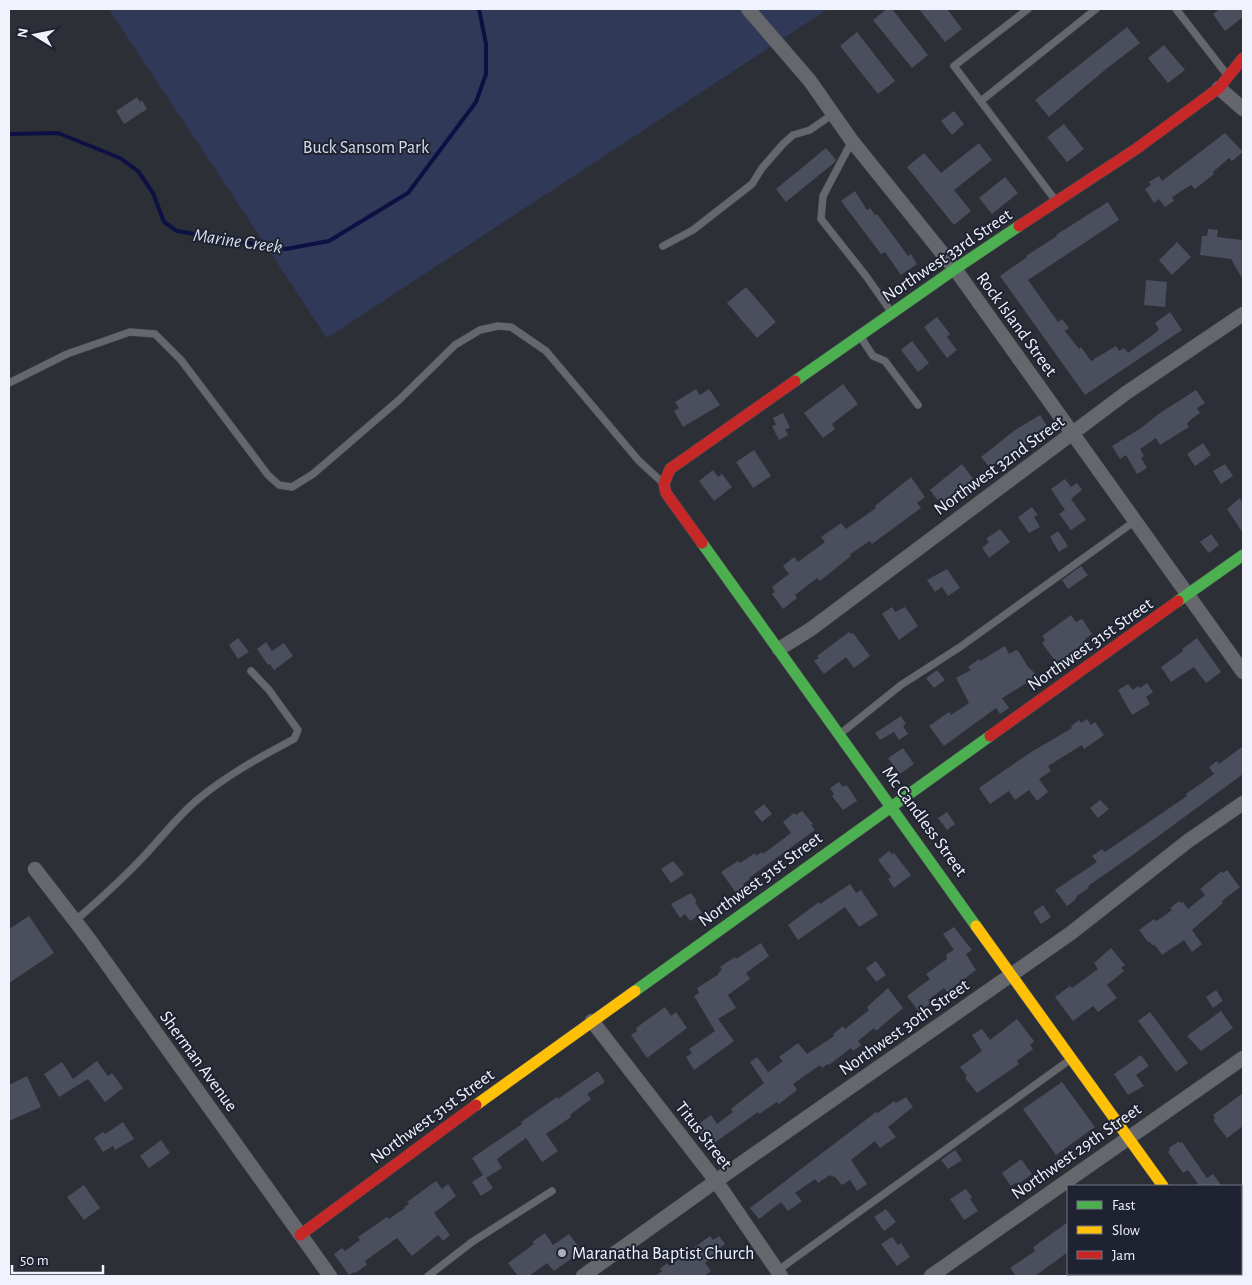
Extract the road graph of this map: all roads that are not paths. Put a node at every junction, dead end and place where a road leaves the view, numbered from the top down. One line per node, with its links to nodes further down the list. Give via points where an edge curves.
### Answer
1 (748, 9): 10 (street, Rock Island Street)
2 (1028, 9): 8 (lane, via 954,66)
3 (1096, 9): 8 (lane)
4 (1176, 9): 6 (lane)
5 (1243, 58): 6 (street, Northwest 33rd Street)
6 (1229, 76): 7 (street, Northwest 33rd Street)
7 (1219, 88): 9 (street); 12 (street, Northwest 33rd Street)
8 (980, 101): 12 (lane)
9 (1243, 109)
10 (833, 114): 11 (street, Rock Island Street); 13 (lane, via 810,130 793,135 762,168 752,184 693,230)
11 (852, 140): 14 (street, Rock Island Street); 15 (lane, via 823,196 821,219)
12 (1057, 202): 14 (street, Northwest 33rd Street)
13 (664, 246)
14 (955, 269): 15 (street, Northwest 33rd Street); 20 (street, Rock Island Street)
15 (893, 313): 17 (street, Northwest 33rd Street)
16 (1243, 314): 20 (street, Northwest 32nd Street, via 1126,393)
17 (860, 336): 19 (lane, via 872,356 886,361); 21 (street, Northwest 33rd Street, via 670,469)
18 (9, 382): 21 (lane, via 67,354 130,332 155,334 181,360 268,475 279,485 292,487 314,474 399,400 455,345 480,330 511,327 546,351 638,461)
19 (918, 405)
20 (1072, 434): 22 (street, Rock Island Street); 25 (street, Northwest 32nd Street)
21 (665, 480): 25 (street, Mc Candless Street, via 666,493)
22 (1135, 521): 24 (street, Rock Island Street); 28 (lane, via 960,647 901,685)
23 (1243, 556): 24 (street, Northwest 31st Street)
24 (1188, 596): 27 (street, Rock Island Street); 30 (street, Northwest 31st Street)
25 (779, 649): 28 (street, Mc Candless Street)
26 (251, 671): 32 (lane, via 296,726 298,730 294,739 266,753 197,800 104,896)
27 (1243, 672)
28 (840, 734): 30 (street, Mc Candless Street)
29 (1243, 803): 33 (street, Northwest 30th Street)
30 (891, 806): 33 (street, Mc Candless Street); 34 (street, Northwest 31st Street)
31 (35, 870): 32 (street, Sherman Avenue)
32 (75, 921): 41 (street, Sherman Avenue)
33 (1012, 975): 36 (street, Mc Candless Street); 38 (street, Northwest 30th Street)
34 (592, 1021): 38 (street, Titus Street); 41 (street, Northwest 31st Street)
35 (1243, 1058): 37 (street, Northwest 29th Street)
36 (1072, 1059): 37 (street, Mc Candless Street); 42 (lane)
37 (1128, 1138): 39 (street, Mc Candless Street); 46 (street, Northwest 29th Street)
38 (716, 1181): 42 (street, Titus Street); 45 (street, Northwest 30th Street)
39 (1162, 1185)
40 (552, 1191): 44 (lane, via 472,1242)
41 (300, 1235): 43 (street, Sherman Avenue)
42 (779, 1273)
43 (330, 1276)
44 (428, 1276)
45 (583, 1276)
46 (931, 1276)

